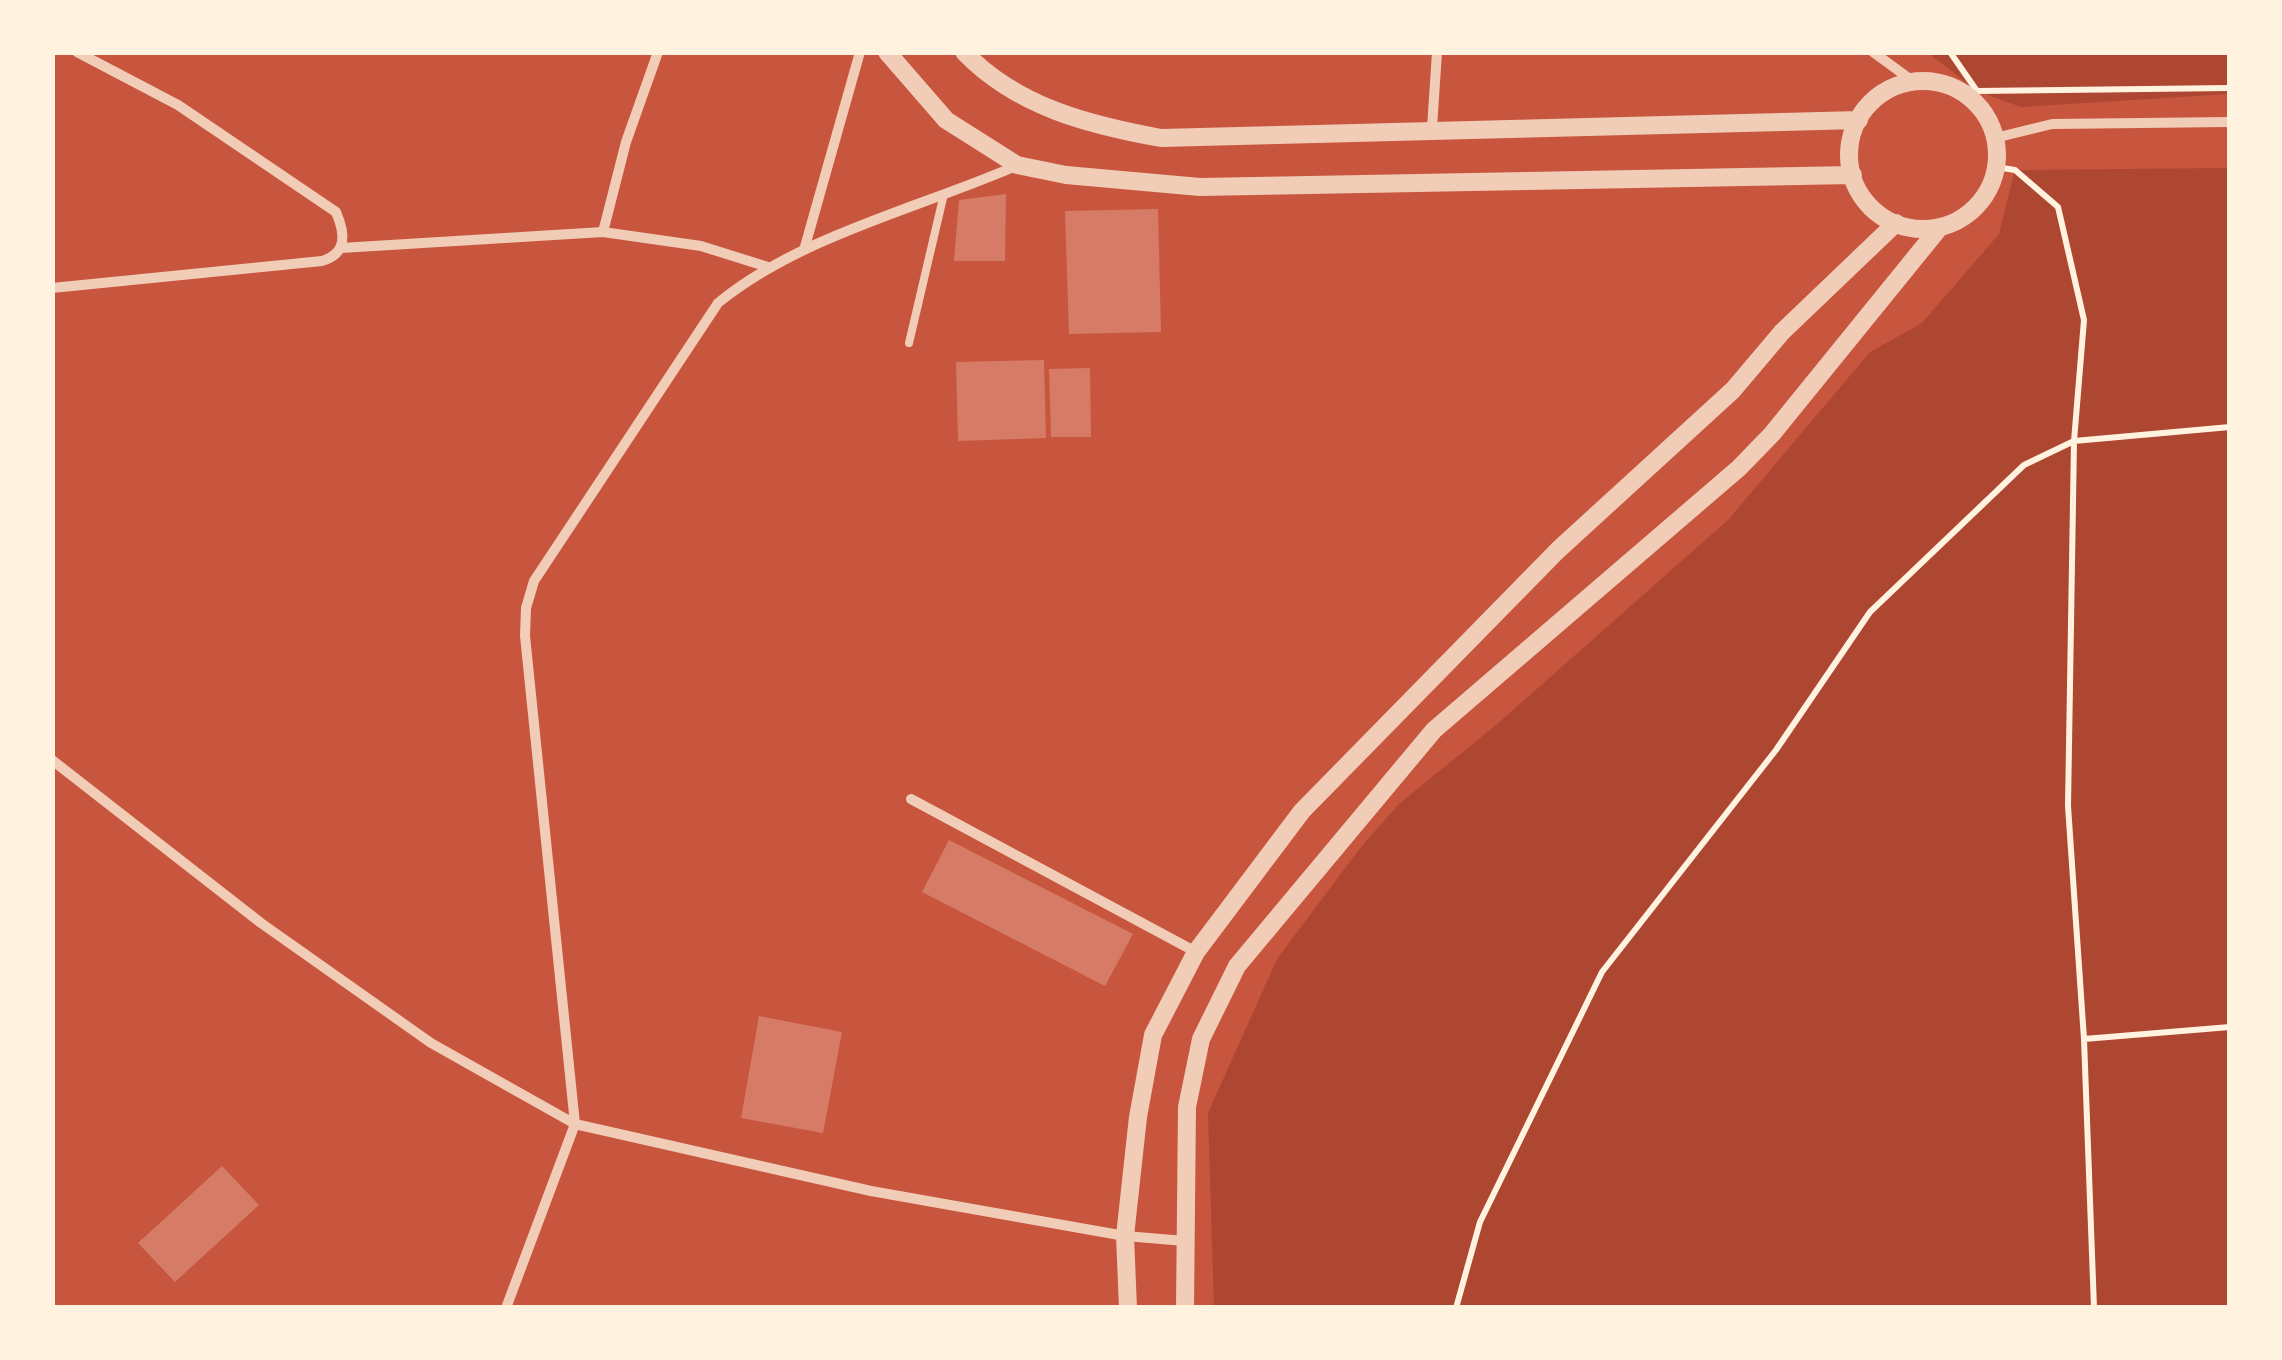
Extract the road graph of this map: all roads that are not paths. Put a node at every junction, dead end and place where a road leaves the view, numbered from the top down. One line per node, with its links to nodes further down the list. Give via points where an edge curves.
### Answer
1 (77, 52): 19 (street, via 178,106 336,212 345,234)
2 (658, 52): 18 (street)
3 (860, 52): 20 (street)
4 (887, 52): 13 (street, via 946,120)
5 (964, 52): 11 (street, via 984,73 1033,101 1092,126 1162,138)
6 (1437, 52): 11 (street)
7 (1873, 52): 8 (street)
8 (1914, 82): 9 (street, via 1888,90); 12 (street, via 1950,86 1970,98)
9 (1858, 120): 11 (street); 14 (street, via 1849,153)
10 (2230, 122): 12 (street, via 2052,124)
11 (1432, 128)
12 (1995, 138): 17 (street, via 1988,191 1973,210)
13 (1017, 165): 14 (street, via 1066,176 1200,187); 15 (street)
14 (1852, 175): 16 (street, via 1868,204)
15 (943, 198): 20 (street); 23 (lane)
16 (1896, 223): 17 (street); 26 (street, via 1782,332 1734,390 1558,550 1302,812)
17 (1940, 226): 29 (street, via 1772,434 1434,730 1237,966 1202,1039 1187,1107)
18 (603, 232): 19 (street); 21 (street, via 701,246)
19 (341, 248): 22 (street, via 322,262)
20 (804, 250): 21 (street)
21 (768, 268): 27 (street, via 718,303 700,328 534,581 526,608)
22 (52, 288)
23 (908, 344)
24 (52, 760): 27 (street, via 261,923 430,1042)
25 (911, 798): 26 (street)
26 (1196, 952): 28 (street, via 1153,1035)
27 (575, 1124): 28 (street, via 871,1191); 30 (street)
28 (1125, 1236): 29 (street); 31 (street)
29 (1184, 1242): 32 (street)
30 (506, 1308)
31 (1128, 1308)
32 (1185, 1308)

